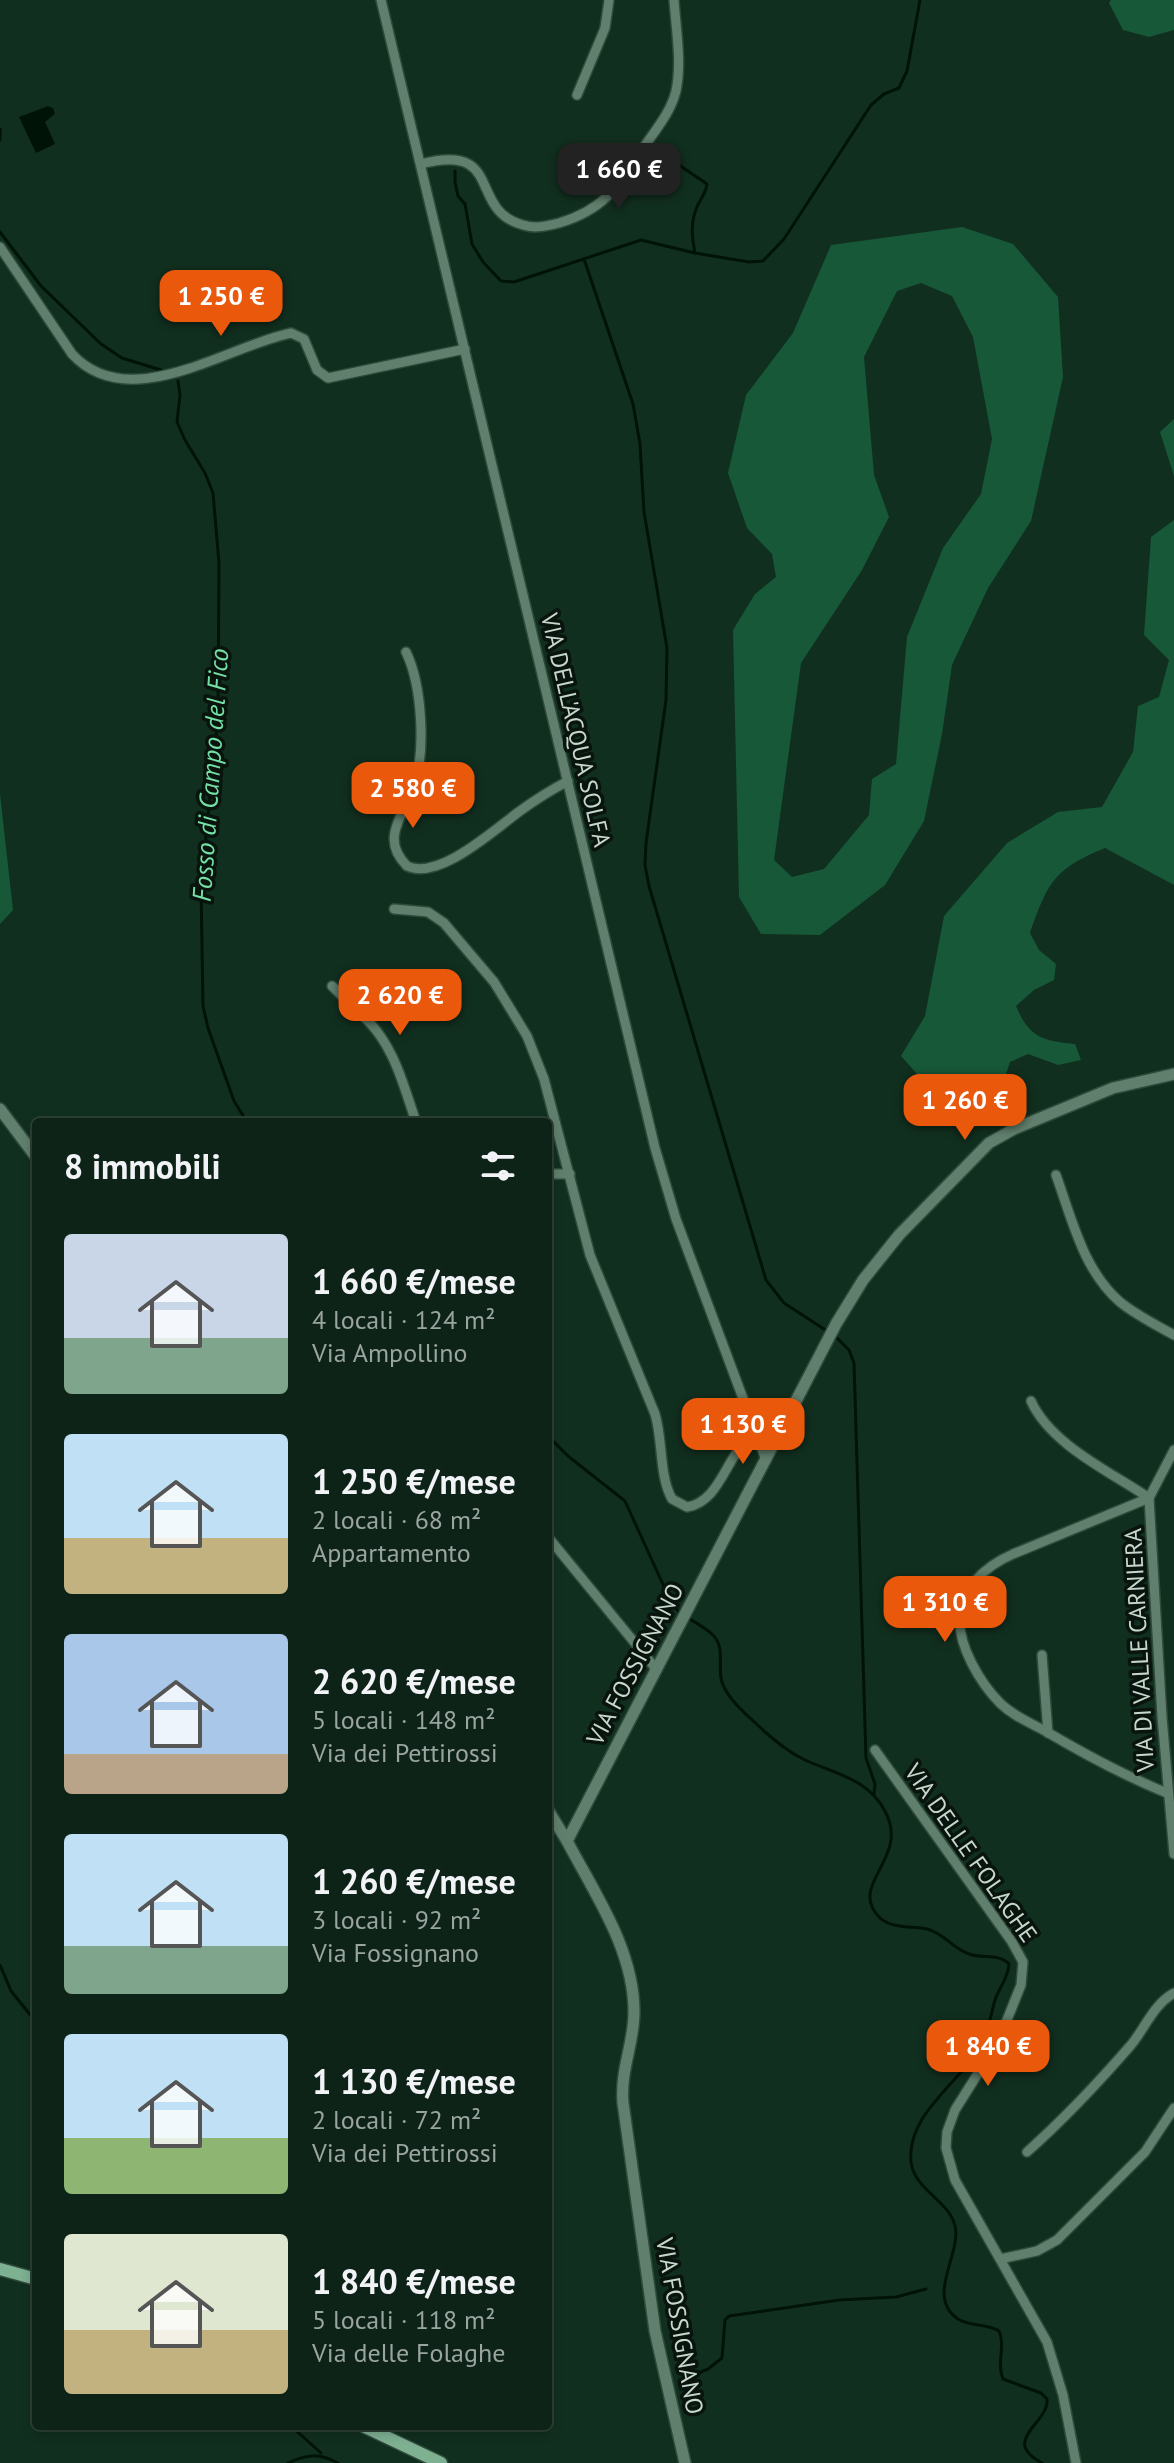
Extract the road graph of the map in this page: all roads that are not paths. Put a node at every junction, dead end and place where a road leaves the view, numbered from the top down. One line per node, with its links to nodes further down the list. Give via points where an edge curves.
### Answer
1 (381, 0): 5 (street, VIA DELL'ACQUA SOLFA)
2 (609, 0): 4 (street, via 605,28)
3 (674, 0): 5 (street, via 679,72 672,103 619,186 599,205 559,223 526,226 502,213 469,163 448,159)
4 (577, 95)
5 (421, 164): 7 (street, VIA DELL'ACQUA SOLFA)
6 (0, 247): 7 (street, via 72,354 88,367 118,378 183,371 291,333 304,339 317,370 328,378)
7 (465, 349): 9 (street, VIA DELL'ACQUA SOLFA)
8 (406, 652): 9 (street, via 415,677 421,751 414,789 394,834 407,866 425,869 452,858)
9 (568, 781): 21 (street, VIA DELL'ACQUA SOLFA, via 663,1176)
10 (394, 909): 17 (street, via 437,916 502,994 539,1062)
11 (332, 986): 14 (street, via 387,1046)
12 (1174, 1074): 23 (street, VIA FOSSIGNANO, via 1113,1088 989,1143 863,1280)
13 (0, 1109): 15 (street)
14 (415, 1118)
15 (32, 1152)
16 (552, 1174): 17 (street)
17 (570, 1174): 21 (street, via 596,1273 655,1414 672,1499 687,1507 703,1501 739,1446)
18 (1056, 1175): 19 (street, via 1080,1244 1101,1281 1128,1308)
19 (1174, 1335)
20 (1031, 1401): 24 (street, via 1062,1440)
21 (756, 1433): 23 (street, VIA DELL'ACQUA SOLFA)
22 (1174, 1450): 24 (street, VIA DI VALLE CARNIERA)
23 (766, 1460): 27 (street, VIA FOSSIGNANO)
24 (1149, 1498): 28 (street, via 1007,1557 984,1572 967,1593 959,1628 967,1653 1000,1702); 30 (street, VIA DI VALLE CARNIERA)
25 (552, 1542): 27 (street)
26 (1042, 1655): 28 (street)
27 (657, 1670): 32 (street, VIA FOSSIGNANO)
28 (1048, 1733): 30 (street)
29 (875, 1750): 37 (street, VIA DELLE FOLAGHE, via 1023,1962 1023,1979 1007,2023 955,2110 946,2142 955,2180)
30 (1167, 1793): 33 (street, VIA DI VALLE CARNIERA)
31 (552, 1817): 32 (street)
32 (567, 1841): 42 (street, VIA FOSSIGNANO, via 619,1942 632,1984 634,2019 623,2103 655,2331)
33 (1174, 1854)
34 (1174, 1993): 36 (street, via 1085,2096)
35 (1174, 2108): 37 (street, via 1145,2152 1061,2237 1037,2251)
36 (1027, 2152)
37 (1000, 2259): 43 (street, VIA DELLE FOLAGHE, via 1050,2348)
38 (0, 2269): 39 (main road)
39 (32, 2278)
40 (371, 2430): 41 (main road)
41 (441, 2463)
42 (685, 2463)
43 (1076, 2463)

